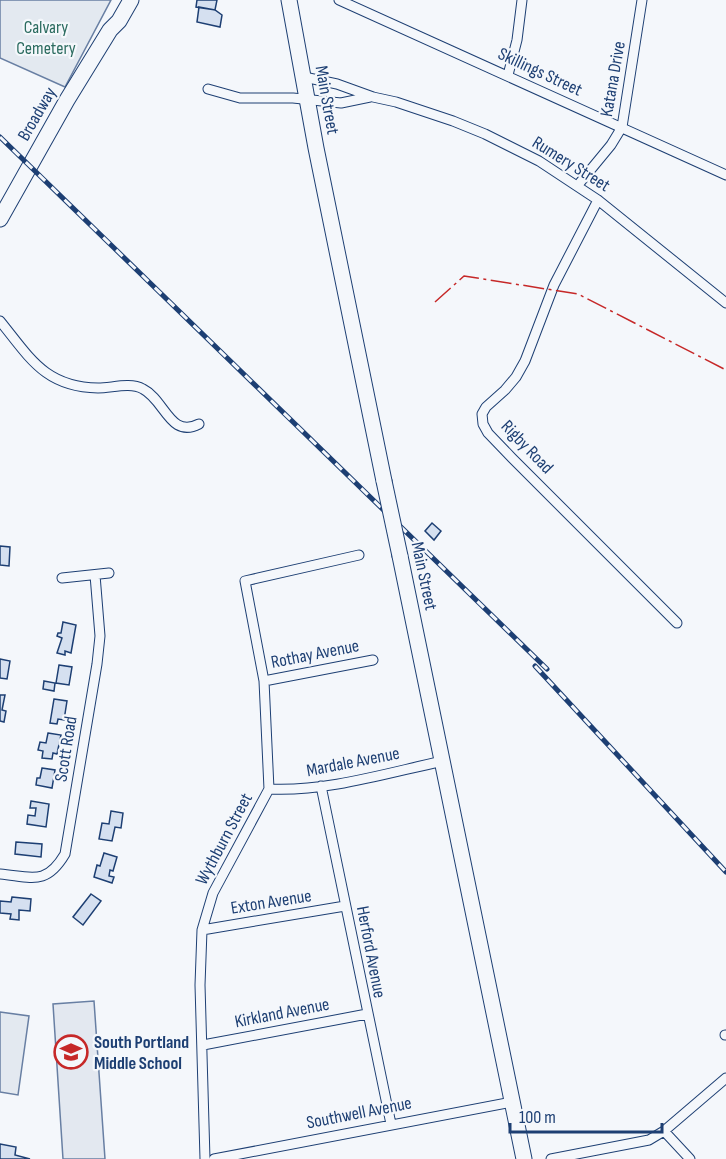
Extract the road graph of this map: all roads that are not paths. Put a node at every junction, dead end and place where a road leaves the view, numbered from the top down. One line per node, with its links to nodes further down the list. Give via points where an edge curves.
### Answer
1 (123, 0): 7 (main road, Broadway)
2 (131, 0): 7 (main road, Broadway)
3 (289, 0): 9 (main road, Main Street)
4 (339, 0): 8 (street, Skillings Street)
5 (522, 0): 8 (street)
6 (642, 0): 13 (street, Katana Drive)
7 (110, 30): 17 (main road, Broadway)
8 (508, 75): 13 (street, Skillings Street)
9 (304, 77): 11 (street, Rumery Street); 12 (main road, Main Street)
10 (208, 89): 12 (street, Rumery Street, via 240,98)
11 (373, 97): 12 (street, Rumery Street, via 341,103); 15 (street, Rumery Street, via 485,134)
12 (308, 99): 28 (main road, Main Street, bridge)
13 (622, 127): 14 (street, Skillings Street); 15 (street, Katana Drive)
14 (726, 175)
15 (578, 185): 16 (street, Rumery Street)
16 (598, 200): 18 (street, Rumery Street); 25 (street, Rigby Road, via 554,285 525,361 505,390 486,407 483,424)
17 (0, 219)
18 (726, 303)
19 (0, 321): 20 (street, via 54,379 76,386 143,388 160,402 172,421 182,427)
20 (199, 424)
21 (359, 555): 27 (street, Wythburn Street, via 245,581)
22 (109, 573): 23 (street)
23 (95, 575): 24 (street); 31 (street, Scott Road, via 100,636 97,664 64,854 56,869 38,878)
24 (62, 578)
25 (677, 623)
26 (373, 660): 27 (street, Rothay Avenue)
27 (264, 681): 30 (street, Wythburn Street)
28 (442, 761): 29 (street, Mardale Avenue); 37 (main road, Main Street)
29 (321, 786): 30 (street, Mardale Avenue); 32 (street, Herford Avenue)
30 (269, 789): 33 (street, Wythburn Street, via 213,893)
31 (0, 874)
32 (345, 906): 33 (street, Exton Avenue); 34 (street, Herford Avenue)
33 (202, 930): 35 (street, Wythburn Street)
34 (367, 1014): 35 (street, Kirkland Avenue); 38 (street, Herford Avenue)
35 (203, 1045): 40 (street, Wythburn Street)
36 (726, 1078): 39 (street)
37 (512, 1102): 38 (street, Southwell Avenue); 42 (main road, Main Street)
38 (391, 1124): 41 (street, Southwell Avenue)
39 (664, 1131): 43 (street, via 649,1140); 44 (street)
40 (205, 1159)
41 (214, 1159)
42 (524, 1159)
43 (551, 1159)
44 (690, 1159)

